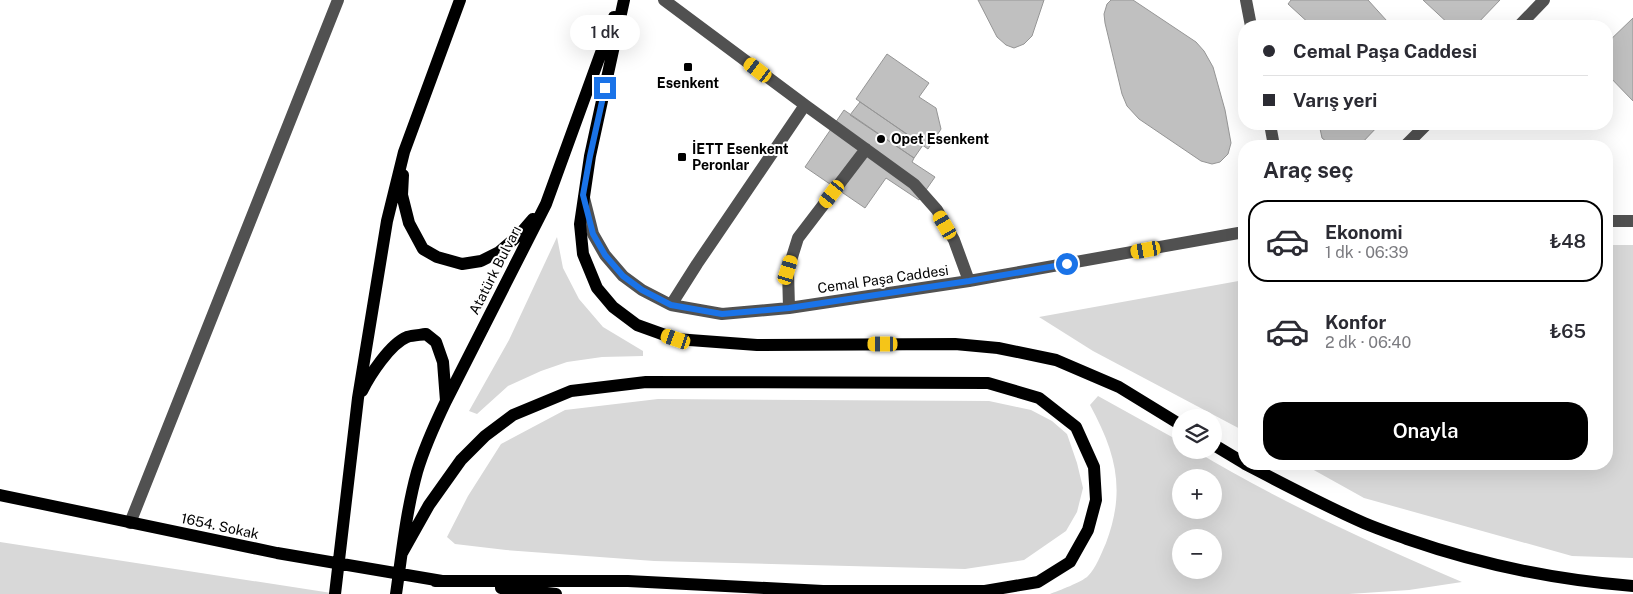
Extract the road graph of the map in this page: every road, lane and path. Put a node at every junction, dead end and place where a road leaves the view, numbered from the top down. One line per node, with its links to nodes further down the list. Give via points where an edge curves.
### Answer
1 (338, 0): 30 (street)
2 (460, 0): 14 (main road)
3 (620, 0): 16 (main road, Atatürk Bulvarı)
4 (624, 0): 15 (main road)
5 (664, 0): 10 (street)
6 (1246, 0): 8 (street)
7 (1544, 0): 9 (street)
8 (1250, 20)
9 (1525, 20)
10 (805, 105): 13 (street); 21 (street)
11 (1421, 130): 12 (street)
12 (1411, 140)
13 (866, 149): 20 (street, via 914,184 937,210 954,240); 22 (street, via 798,238 788,270)
14 (404, 152): 16 (main road, via 402,195 409,223 423,249 437,258 462,264 499,252); 23 (main road, via 381,252)
15 (583, 195): 21 (street, Cemal Paşa Caddesi, via 593,234 605,255 623,276); 25 (main road, via 580,224 582,254 597,288 613,307 636,325 676,339 757,345 955,344 998,348 1056,360 1119,387)
16 (546, 204): 24 (main road, Atatürk Bulvarı)
17 (1613, 221): 18 (street)
18 (1633, 222)
19 (1238, 233): 20 (street, Cemal Paşa Caddesi)
20 (969, 281): 22 (street, Cemal Paşa Caddesi)
21 (671, 305): 22 (street, Cemal Paşa Caddesi, via 722,314)
22 (789, 308)
23 (358, 398): 24 (main road, via 390,350 406,338 426,334 436,342 443,362); 34 (main road)
24 (446, 400): 31 (main road, Atatürk Bulvarı, via 417,471)
25 (1172, 419)
26 (1222, 450): 27 (main road)
27 (1238, 459)
28 (1258, 470): 33 (main road, via 1365,524 1428,546 1544,574)
29 (0, 495): 30 (main road, 1654. Sokak)
30 (130, 523): 32 (main road, 1654. Sokak)
31 (402, 553): 32 (main road, via 429,505 461,460 479,442 513,415 571,390 646,382 988,383 1040,398 1076,427 1094,467 1096,500 1088,530 1070,562 1038,582 985,592 823,591 628,582); 35 (main road, Atatürk Bulvarı)
32 (435, 581): 36 (main road)
33 (1633, 586)
34 (335, 594)
35 (396, 594)
36 (556, 594)

